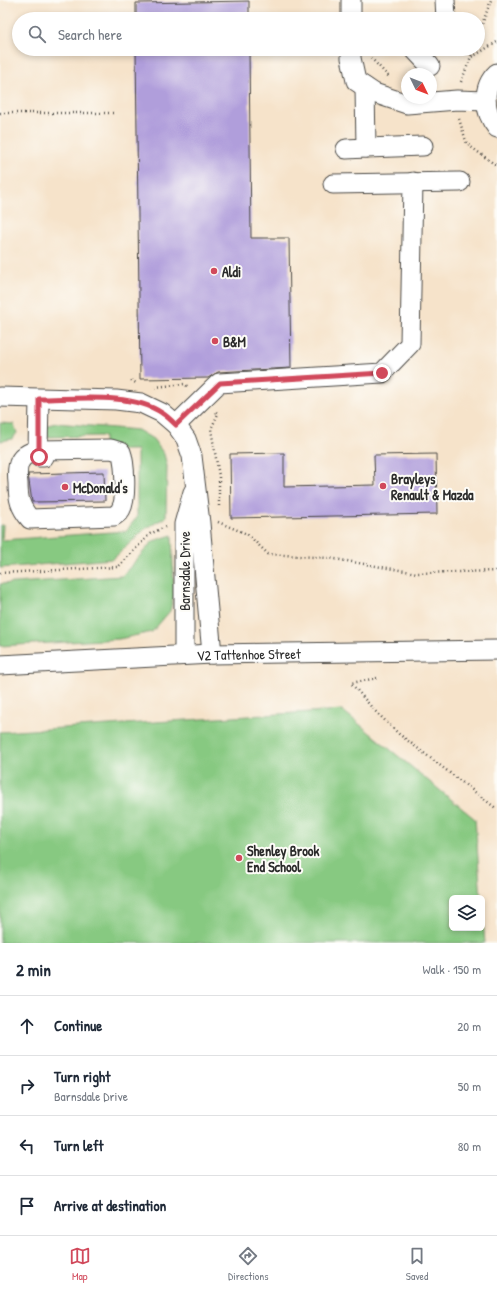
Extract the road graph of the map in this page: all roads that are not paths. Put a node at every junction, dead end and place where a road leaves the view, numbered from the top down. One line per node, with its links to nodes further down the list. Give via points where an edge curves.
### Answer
1 (351, 0): 3 (street)
2 (445, 0): 4 (street)
3 (351, 12)
4 (446, 12)
5 (351, 56): 9 (street, via 356,81)
6 (421, 56): 7 (street)
7 (430, 66)
8 (497, 73): 10 (street, via 487,88)
9 (365, 87): 10 (street, via 374,93 407,104 457,100); 13 (street)
10 (486, 101): 11 (street, via 487,112)
11 (497, 128)
12 (423, 146): 13 (street)
13 (366, 148): 14 (street)
14 (346, 149)
15 (413, 182): 16 (street); 17 (street); 20 (street, via 410,344 382,373 220,383)
16 (460, 182)
17 (333, 184)
18 (0, 397): 19 (street, Barnsdale Drive)
19 (39, 399): 20 (street, Barnsdale Drive, via 116,400 141,403 162,412); 21 (street)
20 (176, 425): 22 (street, Barnsdale Drive, via 186,439 192,456)
21 (38, 450): 21 (street, via 111,449 121,452 124,460 121,511 114,516 30,518 19,501 17,467 21,459)
22 (194, 487): 24 (street, Barnsdale Drive, via 200,523); 25 (street, Barnsdale Drive, via 184,524)
23 (497, 650): 24 (street, V2 Tattenhoe Street)
24 (212, 654): 25 (street, V2 Tattenhoe Street)
25 (184, 656): 26 (street, V2 Tattenhoe Street)
26 (0, 664)

